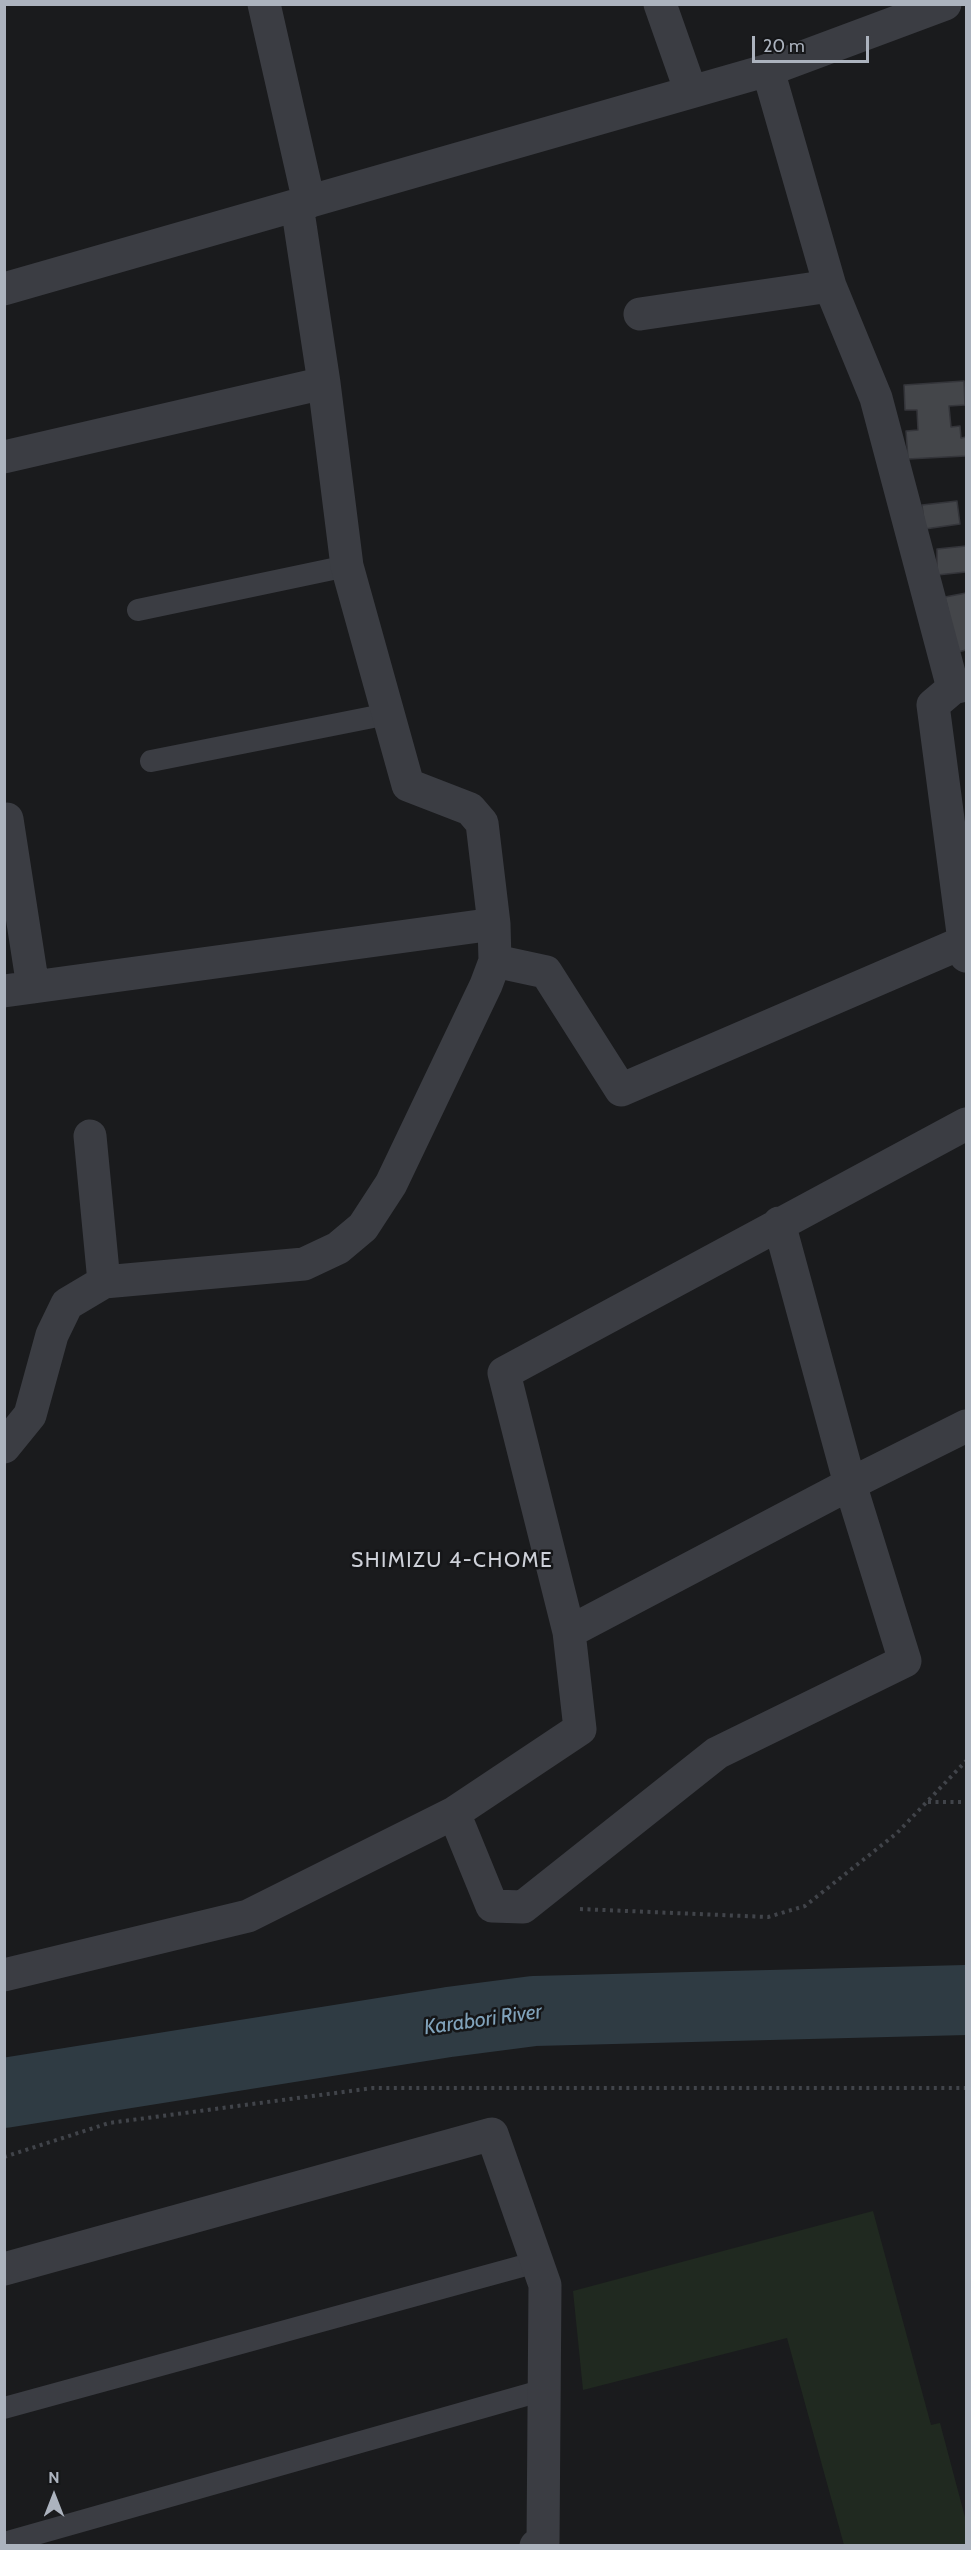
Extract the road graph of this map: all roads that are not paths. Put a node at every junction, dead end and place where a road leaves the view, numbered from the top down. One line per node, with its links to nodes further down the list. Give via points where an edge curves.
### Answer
1 (264, 4): 6 (street)
2 (660, 4): 5 (street)
3 (945, 4): 4 (street)
4 (768, 70): 5 (street); 7 (street)
5 (691, 92): 6 (street)
6 (303, 203): 8 (street); 10 (street)
7 (830, 286): 9 (street); 14 (street, via 876,398)
8 (4, 289)
9 (639, 314)
10 (324, 383): 11 (street); 12 (street)
11 (4, 457)
12 (347, 566): 13 (lane); 15 (street)
13 (138, 610)
14 (960, 686): 19 (street, via 933,705)
15 (388, 714): 16 (lane); 18 (street, via 408,785 470,809 482,823)
16 (152, 761)
17 (7, 819): 21 (street)
18 (494, 924): 20 (street); 21 (street)
19 (965, 949): 20 (street, via 621,1090 546,972)
20 (495, 961): 25 (street, via 391,1184 363,1227 338,1248 304,1264)
21 (19, 989)
22 (966, 1124): 24 (street)
23 (90, 1136): 25 (street)
24 (779, 1223): 28 (street); 29 (street, via 504,1372)
25 (104, 1282): 27 (street, via 67,1304 52,1335 30,1415)
26 (966, 1426): 28 (street)
27 (4, 1447)
28 (850, 1484): 29 (street); 30 (street, via 905,1661 717,1753 522,1907 492,1906)
29 (569, 1632): 30 (street, via 580,1729)
30 (454, 1813): 31 (street, via 248,1916)
31 (4, 1975)
32 (537, 2262): 33 (street, via 492,2134); 34 (street, via 545,2286); 35 (lane)
33 (4, 2269)
34 (544, 2390): 36 (lane); 37 (street, via 543,2543)
35 (4, 2408)
36 (4, 2544)
37 (536, 2546)

